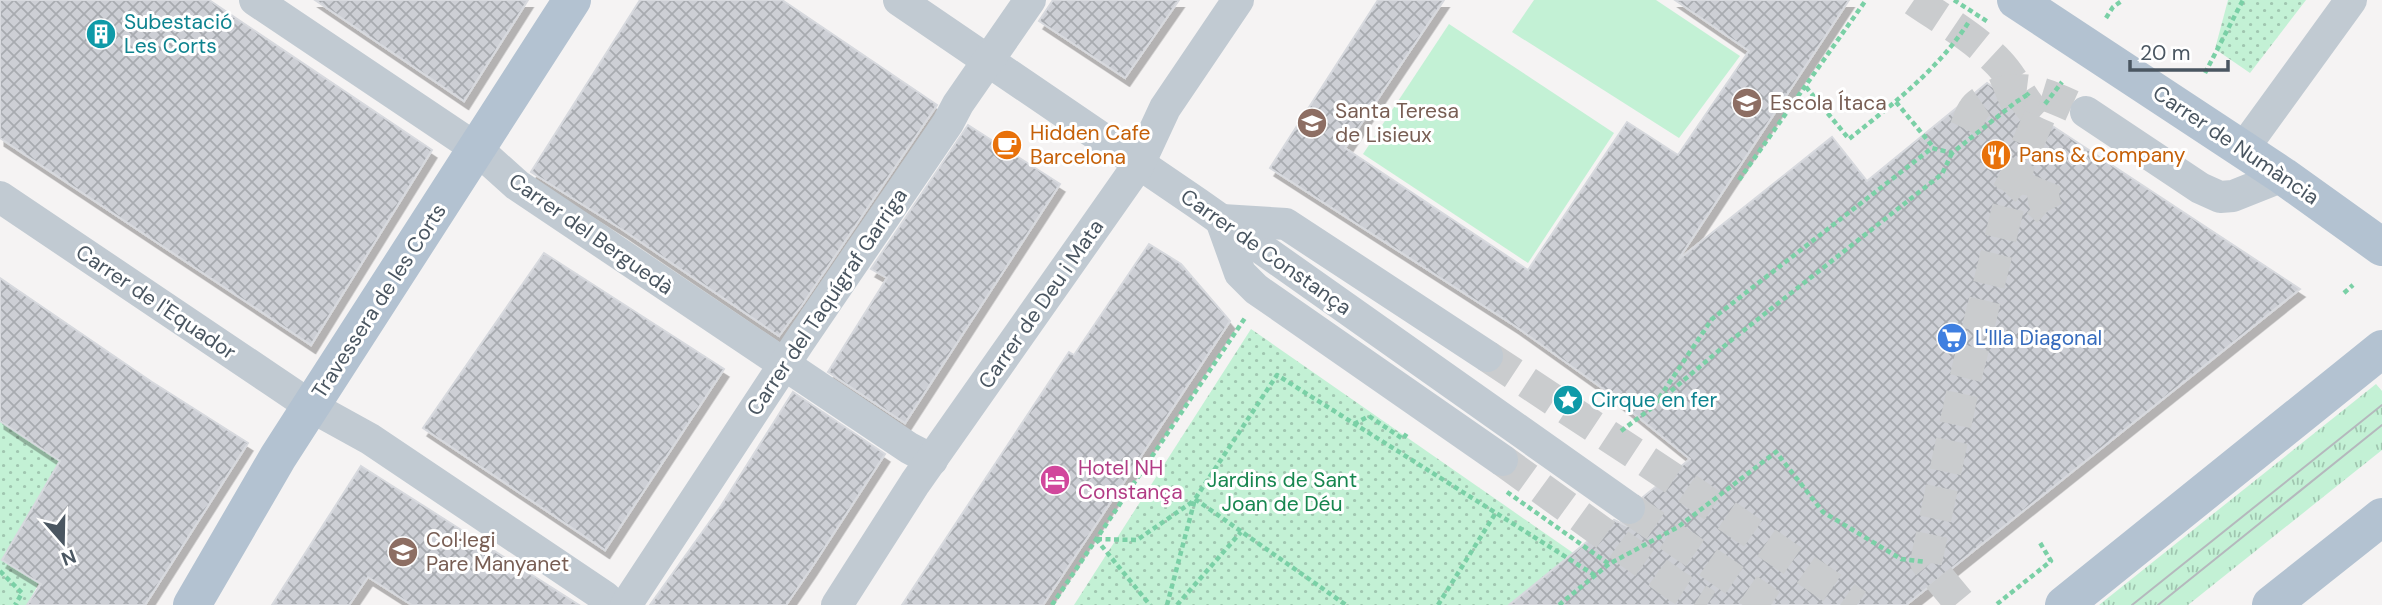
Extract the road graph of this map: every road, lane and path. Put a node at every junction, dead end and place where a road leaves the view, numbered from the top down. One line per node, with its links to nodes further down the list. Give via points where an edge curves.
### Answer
1 (255, 0): 22 (street, Carrer del Berguedà)
2 (572, 0): 22 (main road, Travessera de les Corts)
3 (899, 0): 13 (street, Carrer de Constança)
4 (1030, 0): 13 (street, Carrer del Taquígraf Garriga)
5 (1238, 0): 25 (street, Carrer de Deu i Mata, via 1166,108)
6 (1866, 0): 16 (path)
7 (2243, 0): 14 (path)
8 (2351, 0): 23 (street)
9 (2123, 1): 11 (path)
10 (2032, 4): 23 (main road, Carrer de Numància)
11 (2105, 19)
12 (1970, 20): 18 (path, via 1956,42)
13 (988, 60): 25 (street, Carrer de Constança); 36 (street, Carrer del Taquígraf Garriga)
14 (2205, 72)
15 (2062, 82): 19 (path)
16 (1805, 86): 18 (path, via 1849,139); 27 (path)
17 (2028, 94): 24 (path, bridge)
18 (1896, 102): 21 (path)
19 (2045, 104)
20 (2086, 112): 26 (street, via 2220,197 2245,193)
21 (1934, 148): 24 (path); 38 (path, via 1712,319)
22 (477, 149): 36 (street, Carrer del Berguedà, via 517,185); 37 (main road, Travessera de les Corts)
23 (2243, 149): 26 (main road, Carrer de Numància)
24 (1953, 152): 38 (path, via 1942,174)
25 (1139, 164): 29 (street, Carrer de Constança); 42 (street, Carrer de Deu i Mata)
26 (2283, 176): 30 (main road, Carrer de Numància)
27 (1739, 180)
28 (0, 197): 37 (street, Carrer de l'Equador)
29 (1221, 220): 35 (street, via 1286,224); 43 (street, via 1240,272 1256,289); 45 (street, Carrer de Constança)
30 (2382, 247)
31 (2353, 285): 32 (path)
32 (2344, 293)
33 (1248, 313): 49 (path)
34 (2382, 349): 67 (main road)
35 (1487, 356)
36 (785, 365): 42 (street, Carrer del Berguedà); 58 (street, Carrer del Taquígraf Garriga)
37 (312, 407): 56 (main road, Travessera de les Corts); 57 (street, Carrer de l'Equador, via 363,434)
38 (1653, 407): 40 (path)
39 (1354, 425): 41 (path, via 1369,416); 44 (path, via 1277,375); 46 (path)
40 (1621, 431)
41 (1403, 439)
42 (932, 460): 59 (street, Carrer de Deu i Mata)
43 (1502, 460)
44 (1195, 499): 48 (path); 49 (path, via 1137,540); 62 (path)
45 (1629, 508)
46 (1495, 514): 53 (path); 65 (path)
47 (2382, 517): 68 (main road)
48 (1241, 531): 63 (path); 64 (path)
49 (1096, 539): 60 (path); 61 (path)
50 (2039, 541): 54 (path, via 2050,561)
51 (1926, 562): 53 (path, via 1901,559 1823,512 1776,452 1678,527 1609,564)
52 (0, 571): 55 (path, via 22,593)
53 (1596, 576): 66 (path)
54 (1997, 604)
55 (15, 605)
56 (192, 605)
57 (613, 605)
58 (626, 605)
59 (837, 605)
60 (1052, 605)
61 (1150, 605)
62 (1167, 605)
63 (1177, 605)
64 (1346, 605)
65 (1438, 605)
66 (1559, 605)
67 (2064, 605)
68 (2271, 605)

